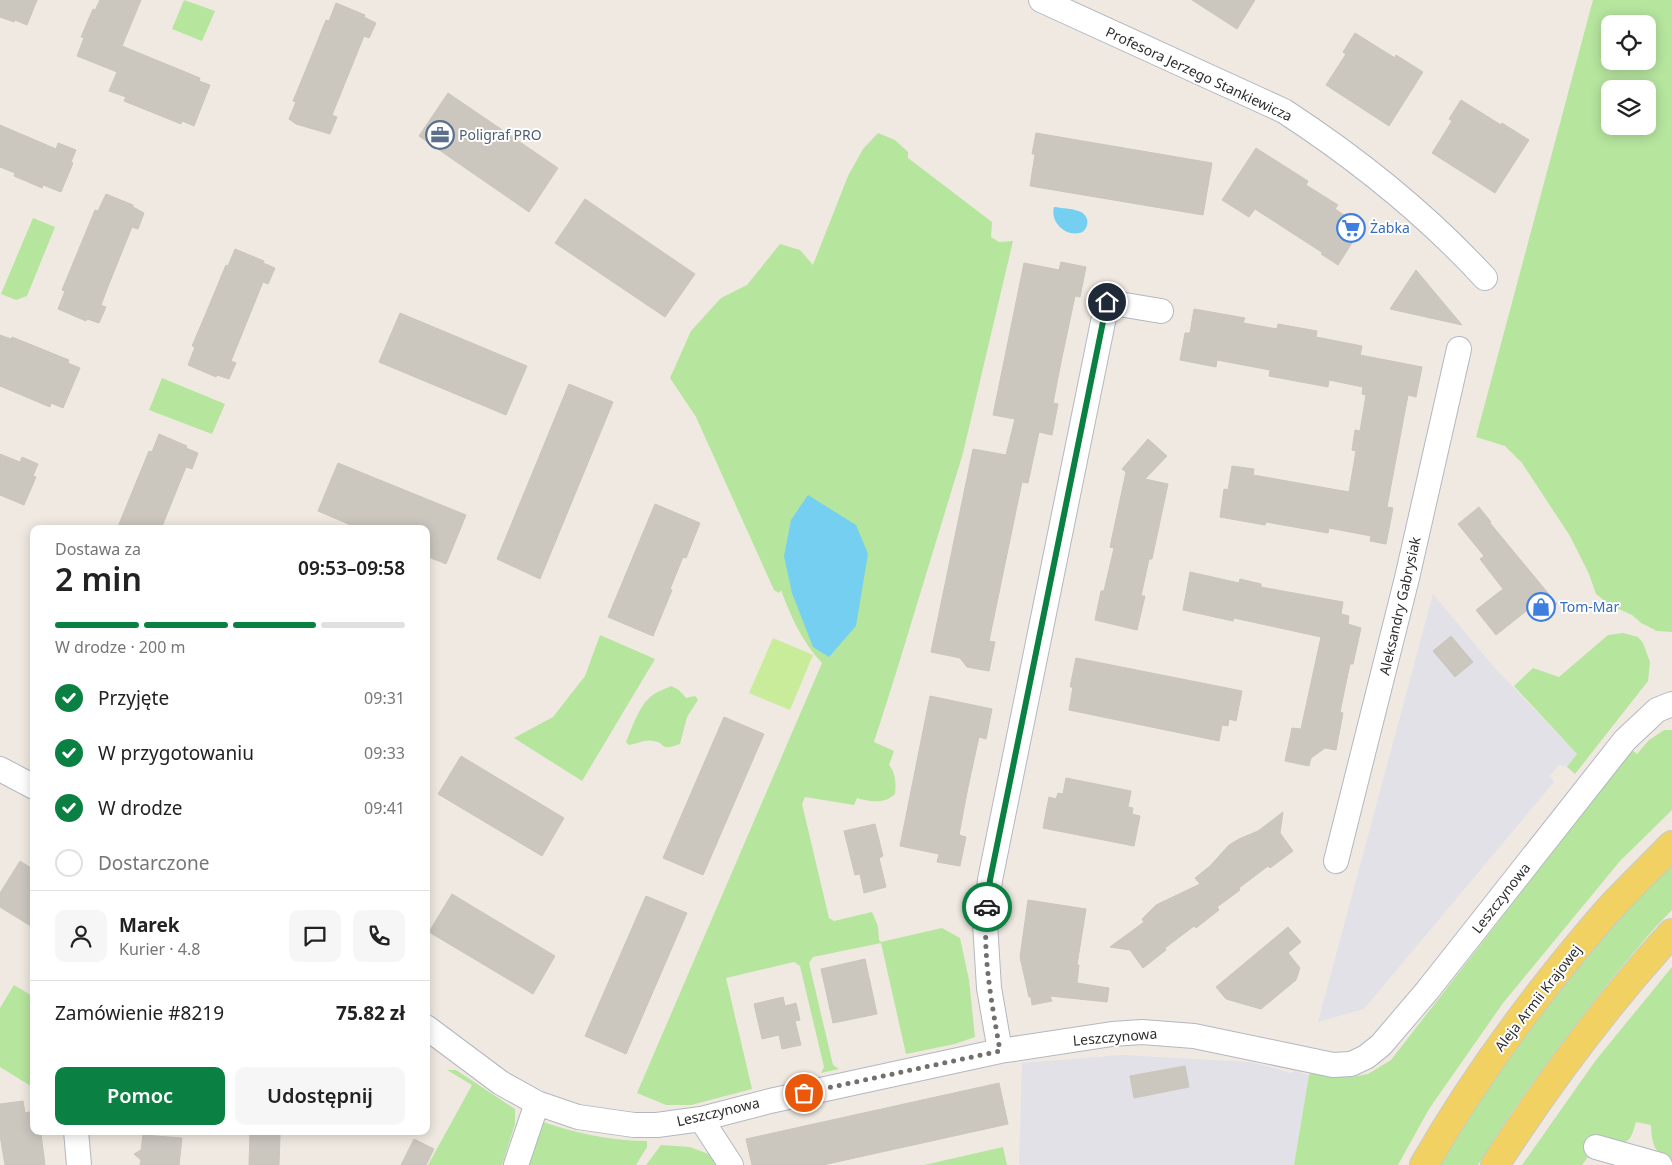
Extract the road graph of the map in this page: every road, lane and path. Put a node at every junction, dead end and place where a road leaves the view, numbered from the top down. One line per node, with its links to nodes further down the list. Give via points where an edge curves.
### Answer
1 (1040, 0): 2 (street, Profesora Jerzego Stankiewicza, via 1284,111 1402,199 1453,243)
2 (1485, 278)
3 (1161, 311): 12 (street, via 1107,302 990,880 985,923 990,988)
4 (1460, 349): 9 (street, Aleksandry Gabrysiak)
5 (1672, 704): 12 (street, Leszczynowa, via 1657,710 1625,740 1427,991 1381,1045 1366,1057 1350,1064 1333,1065 1194,1036 1142,1032)
6 (0, 769): 7 (street)
7 (30, 785)
8 (1672, 845): 20 (main road, Aleja Armii Krajowej, via 1604,915 1546,985 1457,1109)
9 (1336, 861)
10 (1672, 933): 21 (main road, via 1574,1049)
11 (430, 1030): 13 (street, Leszczynowa, via 501,1083)
12 (1000, 1051): 14 (street, Leszczynowa)
13 (537, 1103): 14 (street, Leszczynowa, via 578,1117 634,1125); 18 (street)
14 (701, 1119): 19 (street)
15 (76, 1135): 17 (street)
16 (1596, 1147): 22 (street)
17 (79, 1165)
18 (516, 1165)
19 (731, 1165)
20 (1424, 1165)
21 (1495, 1165)
22 (1660, 1165)

